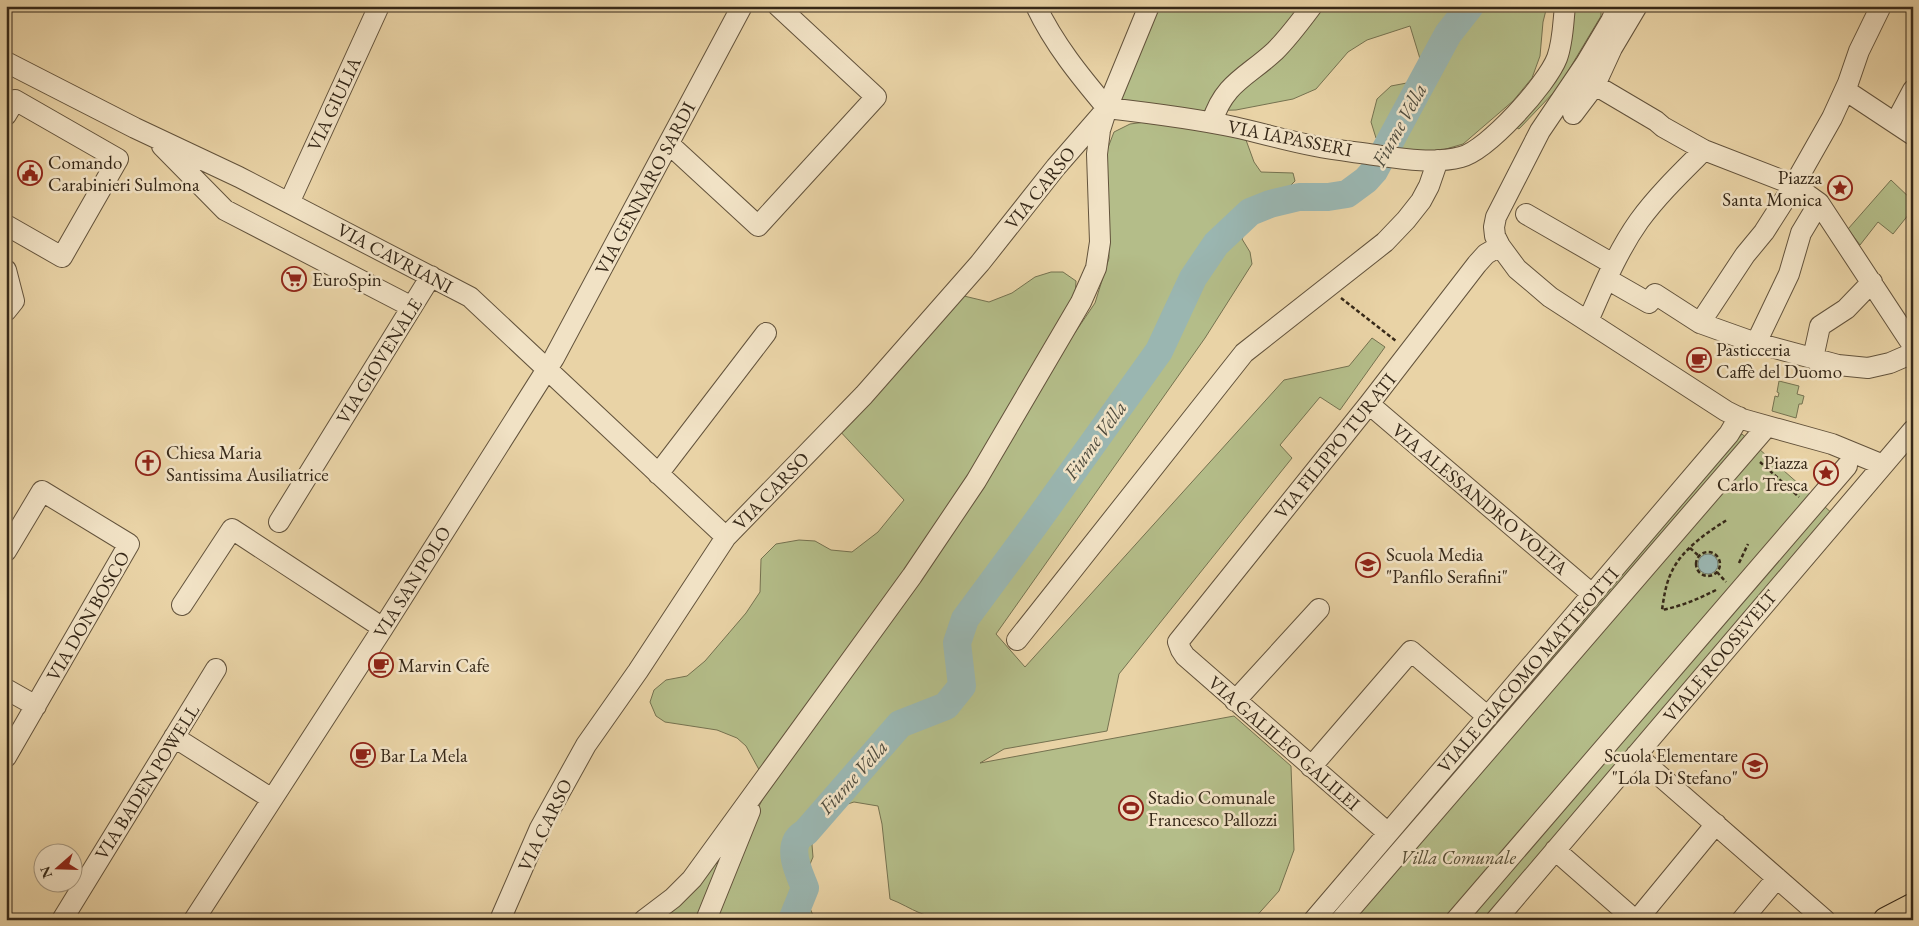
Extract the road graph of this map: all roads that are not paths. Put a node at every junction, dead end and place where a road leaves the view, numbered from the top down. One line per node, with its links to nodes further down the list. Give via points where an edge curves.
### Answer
1 (379, 6): 26 (street, VIA GIULIA)
2 (742, 6): 22 (street, VIA GENNARO SARDI)
3 (778, 6): 22 (street, via 876,97 758,226)
4 (1036, 6): 15 (street, via 1047,30)
5 (1149, 6): 15 (street)
6 (1312, 6): 18 (street, via 1286,39 1229,88)
7 (1565, 6): 24 (street, VIA IAPASSERI, via 1557,58 1536,91 1477,150 1464,157)
8 (1618, 6): 30 (street, via 1586,63 1540,131 1501,206 1494,227)
9 (1637, 6): 12 (street, via 1612,48)
10 (1881, 6): 13 (street)
11 (6, 62): 21 (street, VIA CAVRIANI)
12 (1595, 86): 16 (street); 23 (street)
13 (1845, 90): 19 (street); 25 (street)
14 (1913, 90): 19 (street)
15 (1107, 108): 18 (street, VIA IAPASSERI); 53 (street, VIA CARSO, via 980,263 864,395); 70 (street, via 1097,154 1100,242 1096,268 1081,302 970,489 912,576)
16 (1573, 114)
17 (6, 115): 29 (street, via 15,100 118,160 62,257)
18 (1212, 122): 24 (street, VIA IAPASSERI, via 1315,146 1398,158)
19 (1896, 122): 20 (street)
20 (1913, 135)
21 (153, 137): 26 (street, VIA CAVRIANI); 35 (street, via 225,210)
22 (669, 144): 44 (street, VIA GENNARO SARDI)
23 (1704, 150): 25 (street); 32 (street, via 1637,223)
24 (1438, 160): 59 (street, via 1421,201 1379,247 1244,353)
25 (1794, 185): 27 (street); 38 (street)
26 (289, 203): 33 (street, VIA CAVRIANI)
27 (1819, 203): 34 (street); 40 (street, via 1801,233 1789,274)
28 (1526, 214): 32 (street)
29 (6, 225)
30 (1500, 246): 37 (street, via 1532,283); 45 (street, VIA FILIPPO TURATI, via 1477,264)
31 (6, 270): 36 (street, via 14,301)
32 (1610, 271): 37 (street); 38 (street, via 1649,303 1655,294)
33 (431, 276): 35 (street, VIA GIOVENALE); 44 (street, VIA CAVRIANI, via 470,297)
34 (1872, 282): 41 (street); 43 (street, via 1846,309 1820,326)
35 (412, 307): 52 (street, VIA GIOVENALE)
36 (6, 311)
37 (1588, 321): 46 (street, via 1697,394)
38 (1700, 323): 40 (street)
39 (766, 334): 51 (street)
40 (1756, 343): 43 (street)
41 (1913, 346)
42 (1913, 353): 43 (street, via 1868,368)
43 (1813, 358)
44 (547, 369): 51 (street, VIA CAVRIANI); 58 (street, VIA SAN POLO)
45 (1369, 404): 55 (street, VIA ALESSANDRO VOLTA); 60 (street, VIA FILIPPO TURATI, via 1182,636 1178,642)
46 (1739, 417): 49 (street, via 1832,444); 55 (street, VIALE GIACOMO MATTEOTTI, via 1729,434)
47 (1764, 431): 83 (street)
48 (1910, 438): 49 (street, VIALE ROOSEVELT)
49 (1883, 465): 67 (street, VIALE ROOSEVELT)
50 (1847, 466): 84 (street)
51 (658, 474): 53 (street, VIA CAVRIANI)
52 (279, 522)
53 (726, 537): 79 (street, VIA CARSO, via 586,745 540,828)
54 (6, 550): 64 (street, VIA DON BOSCO, via 42,491 129,544)
55 (1592, 594): 65 (street, VIALE GIACOMO MATTEOTTI)
56 (182, 605): 58 (street, via 232,529)
57 (1319, 609): 63 (street)
58 (383, 628): 71 (street, VIA SAN POLO)
59 (1017, 640)
60 (1180, 650): 63 (street, VIA GALILEO GALILEI)
61 (216, 669): 66 (street, VIA BADEN POWELL)
62 (6, 689): 64 (street)
63 (1236, 701): 69 (street, VIA GALILEO GALILEI)
64 (36, 706): 68 (street, VIA DON BOSCO)
65 (1488, 716): 69 (street, via 1411,651); 73 (street, VIALE GIACOMO MATTEOTTI)
66 (174, 737): 71 (street); 77 (street, VIA BADEN POWELL)
67 (1636, 755): 72 (street); 74 (street, VIALE ROOSEVELT)
68 (6, 757)
69 (1311, 767): 73 (street, VIA GALILEO GALILEI)
70 (761, 784): 80 (street, via 692,879); 81 (street)
71 (272, 799): 78 (street, VIA SAN POLO)
72 (1716, 824): 75 (street); 86 (street)
73 (1388, 833): 82 (street, VIALE GIACOMO MATTEOTTI)
74 (1555, 850): 85 (street, VIALE ROOSEVELT); 86 (street)
75 (1777, 878): 87 (street); 88 (street)
76 (1913, 906): 89 (main road)
77 (62, 920)
78 (194, 920)
79 (500, 920)
80 (644, 920)
81 (706, 920)
82 (1314, 920)
83 (1341, 920)
84 (1456, 920)
85 (1496, 920)
86 (1636, 920)
87 (1742, 920)
88 (1825, 920)
89 (1886, 920)

